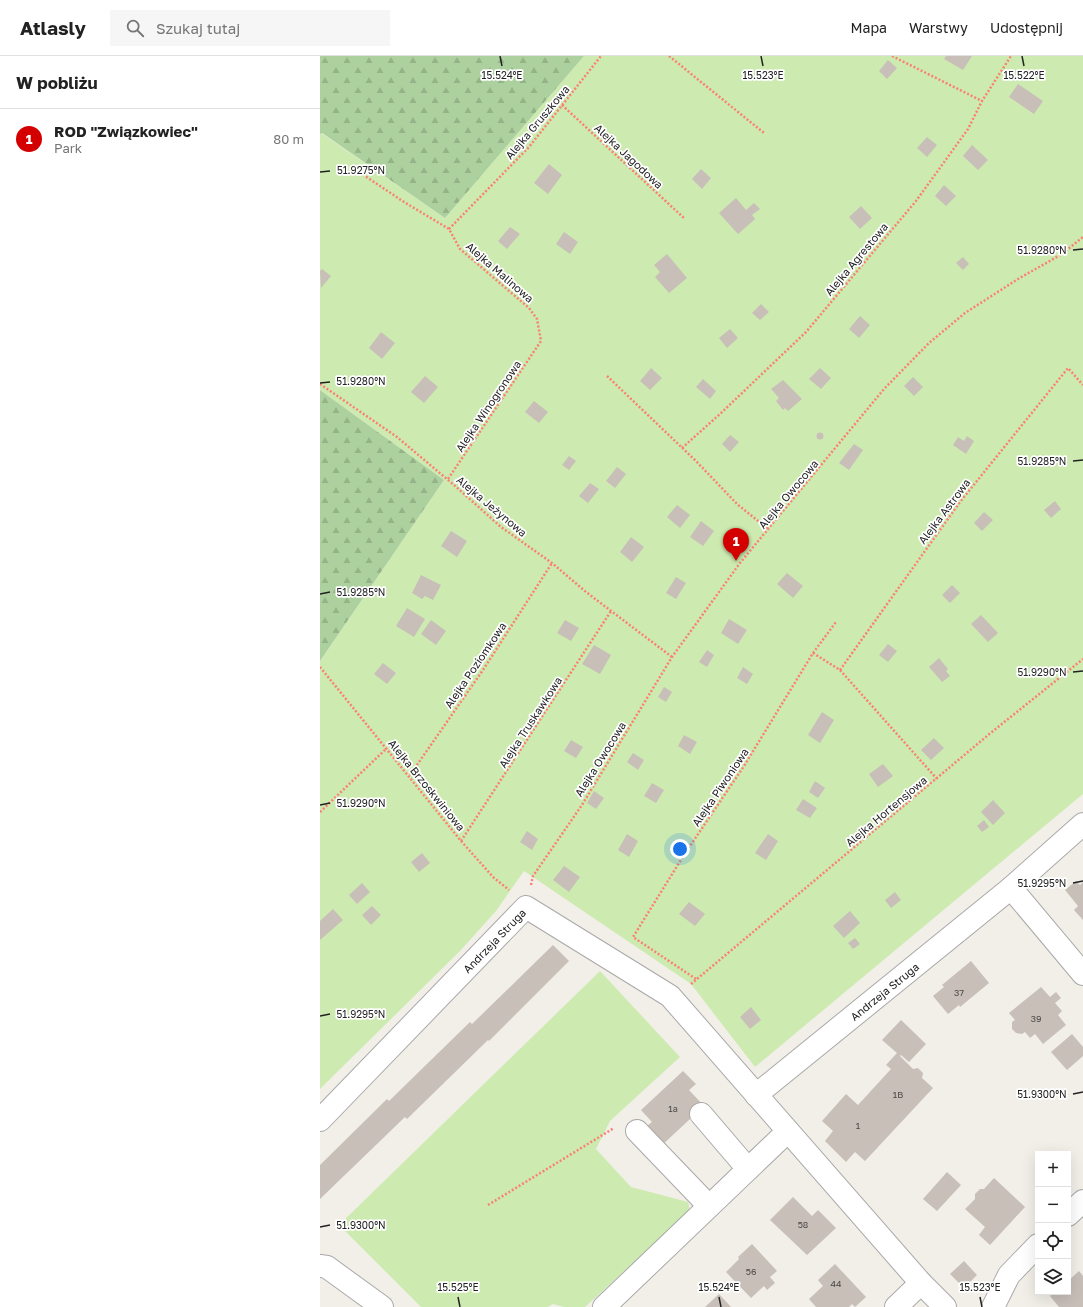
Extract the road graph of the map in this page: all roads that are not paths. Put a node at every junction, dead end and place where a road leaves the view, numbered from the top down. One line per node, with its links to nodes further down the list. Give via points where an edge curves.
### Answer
1 (1083, 824): 2 (street, Andrzeja Struga)
2 (1011, 888): 3 (street); 4 (street, Andrzeja Struga)
3 (1083, 974)
4 (756, 1095): 6 (street, Andrzeja Struga, via 670,996 523,910); 8 (street, Andrzeja Struga)
5 (701, 1114): 9 (street)
6 (320, 1120)
7 (637, 1131): 11 (street)
8 (788, 1131): 9 (street); 15 (street, Andrzeja Struga)
9 (748, 1169): 11 (street)
10 (1083, 1201): 12 (street)
11 (709, 1206): 17 (street)
12 (1071, 1212)
13 (1035, 1248): 20 (street, via 1009,1275)
14 (320, 1266): 16 (street, via 327,1268)
15 (921, 1282): 18 (street); 19 (street, Andrzeja Struga)
16 (382, 1307)
17 (604, 1307)
18 (896, 1307)
19 (945, 1307)
20 (993, 1307)

